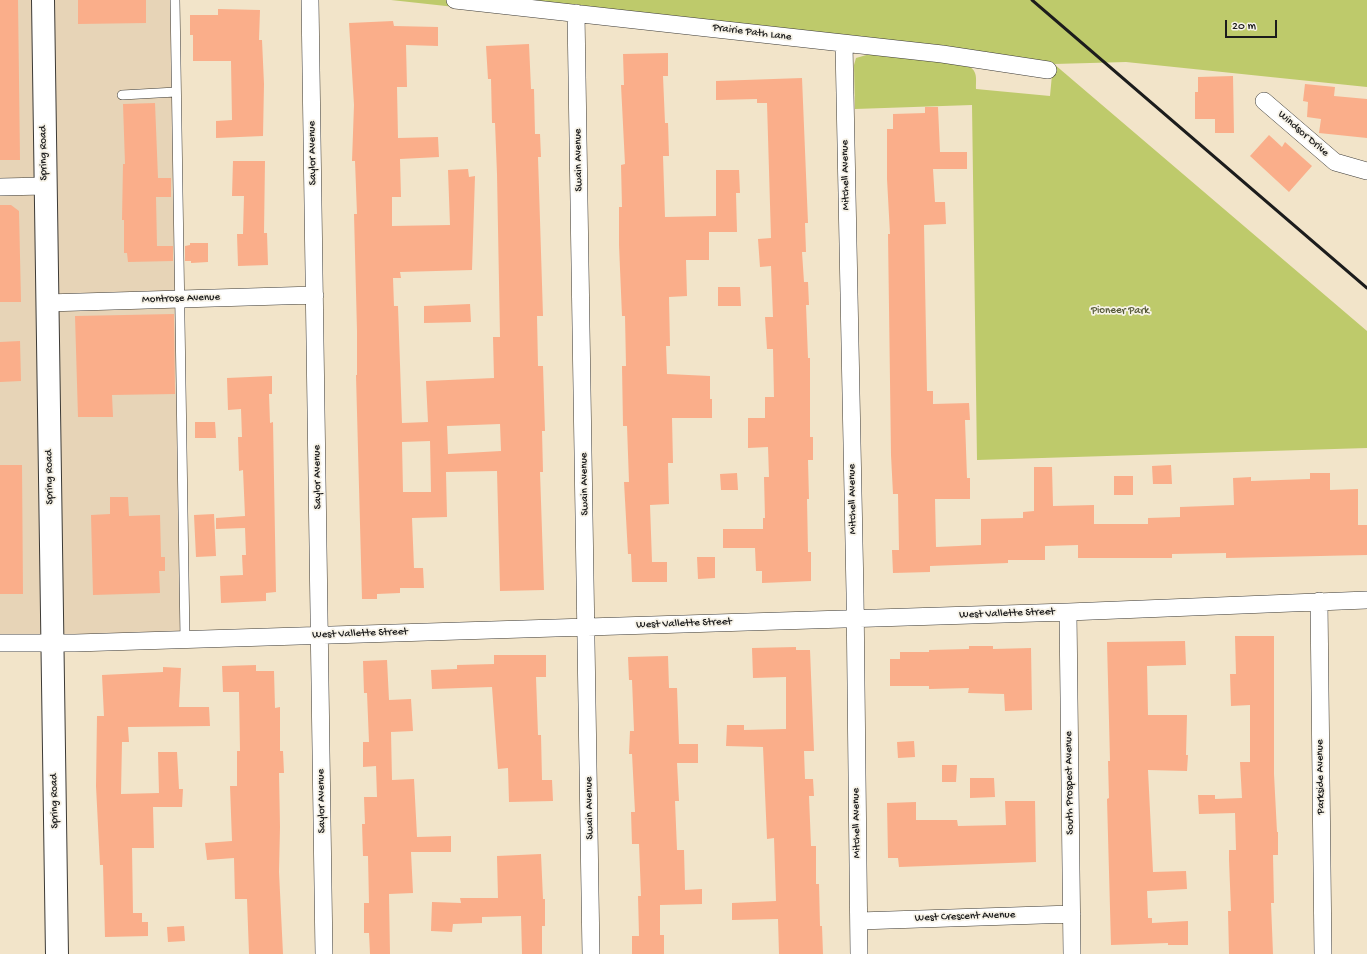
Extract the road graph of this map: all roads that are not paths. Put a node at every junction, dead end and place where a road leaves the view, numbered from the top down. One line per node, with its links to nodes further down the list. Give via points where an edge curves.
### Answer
1 (43, 0): 12 (street, Spring Road)
2 (175, 0): 8 (lane)
3 (310, 0): 14 (street, Saylor Avenue)
4 (455, 0): 5 (street, Prairie Path Lane)
5 (576, 13): 6 (street, Prairie Path Lane); 21 (street, Swain Avenue)
6 (844, 44): 7 (street, Prairie Path Lane, via 942,54); 20 (street, Mitchell Avenue)
7 (1048, 70)
8 (176, 92): 9 (lane); 15 (lane)
9 (122, 94)
10 (1264, 101): 11 (street, Windsor Drive, via 1335,162)
11 (1367, 171)
12 (45, 186): 13 (street); 16 (street, Spring Road)
13 (0, 187)
14 (315, 295): 15 (street, Montrose Avenue); 22 (street, Saylor Avenue)
15 (179, 299): 16 (street, Montrose Avenue); 23 (lane)
16 (47, 303): 25 (street, Spring Road)
17 (1367, 600): 18 (street, West Vallette Street)
18 (1319, 601): 19 (street, West Vallette Street); 33 (street, Parkside Avenue)
19 (1068, 612): 20 (street, West Vallette Street); 26 (street, South Prospect Avenue)
20 (855, 619): 21 (street, West Vallette Street); 27 (street, Mitchell Avenue)
21 (588, 627): 22 (street, West Vallette Street); 30 (street, Swain Avenue)
22 (320, 635): 23 (street, West Vallette Street); 29 (street, Saylor Avenue)
23 (185, 640): 25 (street, West Vallette Street)
24 (0, 643): 25 (street, West Vallette Street)
25 (52, 644): 28 (street, Spring Road)
26 (1072, 914): 27 (street, West Crescent Avenue); 32 (street, South Prospect Avenue)
27 (859, 921): 31 (street, Mitchell Avenue)
28 (57, 954)
29 (324, 954)
30 (592, 954)
31 (859, 954)
32 (1072, 954)
33 (1323, 954)

